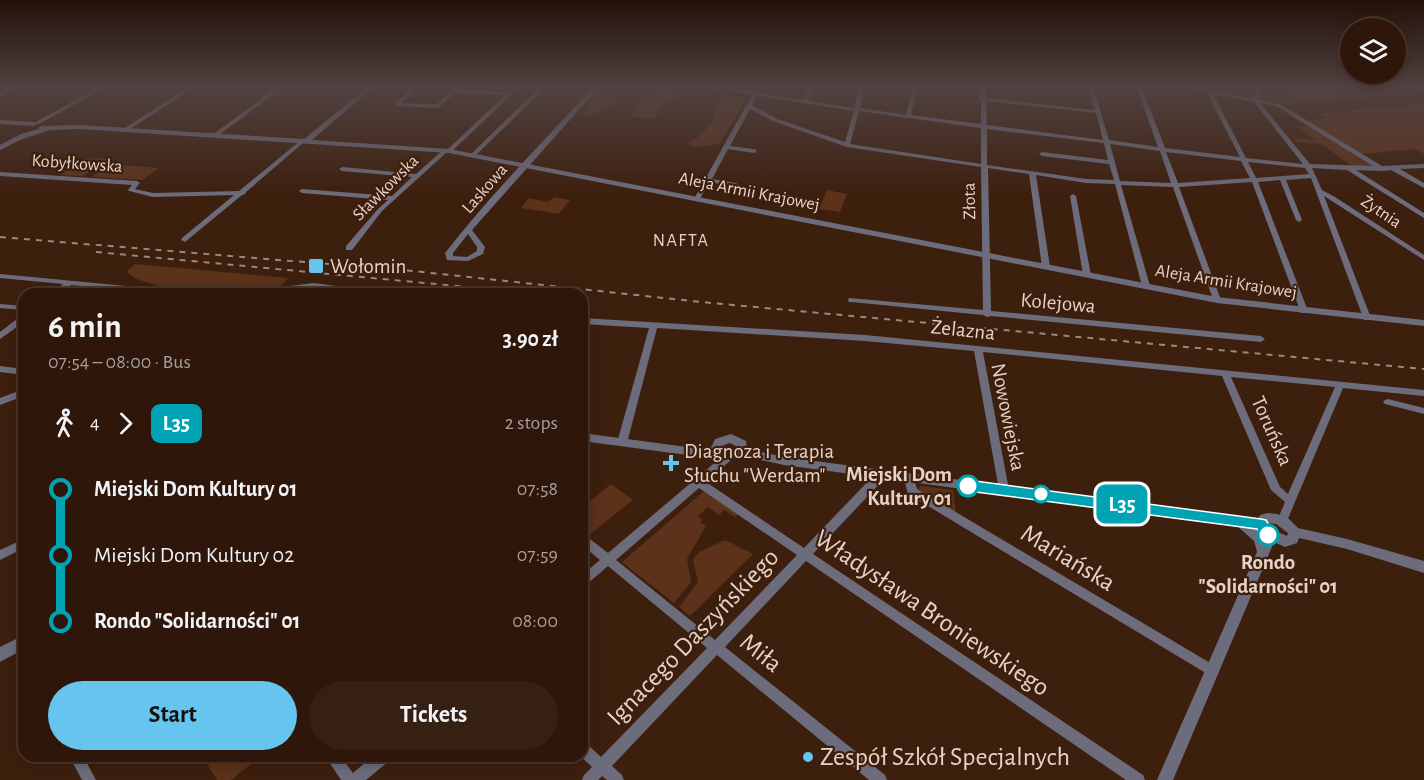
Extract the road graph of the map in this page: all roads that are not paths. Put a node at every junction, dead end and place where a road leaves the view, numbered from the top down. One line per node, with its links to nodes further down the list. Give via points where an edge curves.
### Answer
1 (42, 122): 19 (street)
2 (137, 122): 22 (street)
3 (232, 122): 23 (street)
4 (327, 122): 25 (street)
5 (478, 122): 31 (street, Sławkowska)
6 (507, 122): 34 (street)
7 (565, 122): 38 (street, Laskowa)
8 (740, 122): 29 (street)
9 (782, 122): 27 (street)
10 (853, 122): 27 (street)
11 (949, 122): 21 (street)
12 (984, 122): 21 (street, Złota)
13 (1101, 122): 26 (street)
14 (1152, 122): 30 (street)
15 (1225, 122): 35 (street)
16 (1273, 122): 37 (street)
17 (1307, 122): 44 (street)
18 (0, 123): 19 (street, Aleja Armii Krajowej)
19 (37, 125): 20 (street, Aleja Armii Krajowej); 24 (street); 28 (street)
20 (66, 127): 22 (street, Aleja Armii Krajowej); 24 (street)
21 (984, 127): 26 (street); 40 (street, Złota)
22 (125, 130): 23 (street, Aleja Armii Krajowej)
23 (214, 136): 25 (street, Aleja Armii Krajowej)
24 (18, 138): 28 (street)
25 (303, 142): 31 (street, Aleja Armii Krajowej); 58 (street)
26 (1106, 142): 30 (street); 36 (street)
27 (847, 145): 40 (street)
28 (0, 147)
29 (726, 147): 32 (street); 50 (street)
30 (1161, 149): 35 (street); 53 (street)
31 (447, 151): 34 (street, Aleja Armii Krajowej); 47 (street, Sławkowska)
32 (754, 151)
33 (1042, 154): 36 (street)
34 (473, 155): 38 (street, Aleja Armii Krajowej)
35 (1244, 159): 37 (street); 51 (street)
36 (1112, 162): 52 (street)
37 (1308, 165): 43 (street); 48 (street)
38 (526, 166): 61 (street, Aleja Armii Krajowej); 64 (street, Laskowa)
39 (1424, 166): 41 (street)
40 (985, 167): 45 (street); 67 (street, Złota)
41 (1393, 168): 44 (street); 55 (street)
42 (342, 169): 47 (street)
43 (1350, 169): 44 (street); 62 (street)
44 (1383, 169)
45 (1032, 173): 52 (street); 69 (street)
46 (0, 174): 58 (street, Kobyłkowska, via 138,183 131,190 153,195)
47 (419, 176): 60 (street, Sławkowska)
48 (1313, 176): 49 (street); 57 (street)
49 (1282, 177): 51 (street); 63 (street)
50 (708, 180): 54 (street); 61 (street)
51 (1254, 180): 53 (street); 82 (street)
52 (1120, 184): 53 (street); 73 (street)
53 (1175, 184): 79 (street)
54 (736, 185)
55 (1424, 186)
56 (302, 190): 60 (street)
57 (1320, 192): 68 (street, Żytnia); 84 (street)
58 (243, 193): 65 (street)
59 (1073, 196): 70 (street)
60 (393, 198): 66 (street, Sławkowska)
61 (697, 199): 67 (street, Aleja Armii Krajowej)
62 (1424, 216)
63 (1299, 220)
64 (468, 231): 64 (street, Laskowa, via 449,253 450,258 468,260 480,252 481,247)
65 (185, 240)
66 (349, 249)
67 (987, 256): 69 (street, Aleja Armii Krajowej); 83 (street, Złota)
68 (1424, 258)
69 (1046, 267): 70 (street, Aleja Armii Krajowej)
70 (1087, 275): 73 (street, Aleja Armii Krajowej)
71 (0, 276): 72 (street)
72 (69, 283): 74 (street); 75 (street)
73 (1146, 286): 79 (street, Aleja Armii Krajowej)
74 (63, 288)
75 (111, 288)
76 (293, 288): 77 (street, via 303,284)
77 (328, 288)
78 (852, 300): 83 (street, Kolejowa)
79 (1217, 300): 82 (street, Aleja Armii Krajowej)
80 (0, 306): 81 (street)
81 (18, 308)
82 (1304, 311): 84 (street, Aleja Armii Krajowej)
83 (987, 315): 90 (street, Kolejowa)
84 (1367, 318): 87 (street, Aleja Armii Krajowej)
85 (18, 322): 89 (street)
86 (588, 322): 88 (street, Żelazna)
87 (1424, 323)
88 (652, 327): 91 (street, Żelazna, via 807,333); 102 (street)
89 (0, 336)
90 (1261, 339)
91 (978, 350): 94 (street, Żelazna); 109 (street, Nowowiejska)
92 (0, 369): 93 (street)
93 (18, 371)
94 (1225, 373): 95 (street, Żelazna); 110 (street, Toruńska, via 1272,481)
95 (1340, 385): 96 (street, Żelazna); 110 (street)
96 (1424, 393)
97 (18, 394): 98 (street)
98 (0, 402)
99 (1388, 402): 100 (street)
100 (1424, 411)
101 (588, 438): 102 (street)
102 (622, 443): 103 (street, via 702,453)
103 (717, 449): 104 (street, via 719,442 731,438 742,444); 105 (street)
104 (741, 452): 105 (street); 106 (street)
105 (728, 457): 108 (street)
106 (881, 475): 107 (street); 119 (street, Ignacego Daszyńskiego)
107 (909, 478): 109 (street); 127 (street, Mariańska, via 912,492)
108 (700, 483): 119 (street, Władysława Broniewskiego); 121 (street)
109 (1004, 490): 111 (street)
110 (1289, 500): 112 (street)
111 (1236, 520): 113 (street); 118 (street, via 1259,538)
112 (1282, 521): 113 (street, via 1269,518); 114 (street)
113 (1261, 524): 115 (street)
114 (1294, 532): 115 (street, via 1289,541); 122 (street)
115 (1270, 537): 118 (street)
116 (588, 544): 121 (street, Miła)
117 (18, 546): 120 (street)
118 (1263, 552): 127 (street)
119 (806, 554): 124 (street, Ignacego Daszyńskiego); 139 (street, Władysława Broniewskiego)
120 (0, 555)
121 (608, 560): 123 (street); 124 (street, Miła)
122 (1424, 567)
123 (588, 577)
124 (716, 647): 132 (street, Ignacego Daszyńskiego); 138 (street, Miła)
125 (18, 649): 126 (street)
126 (0, 656)
127 (1213, 671): 140 (street)
128 (588, 755): 132 (street)
129 (79, 762): 133 (street)
130 (336, 762): 134 (street)
131 (377, 762): 135 (street)
132 (600, 768): 136 (street, Ignacego Daszyńskiego); 137 (street)
133 (89, 780)
134 (350, 780)
135 (355, 780)
136 (589, 780)
137 (617, 780)
138 (880, 780)
139 (1138, 780)
140 (1165, 780)

